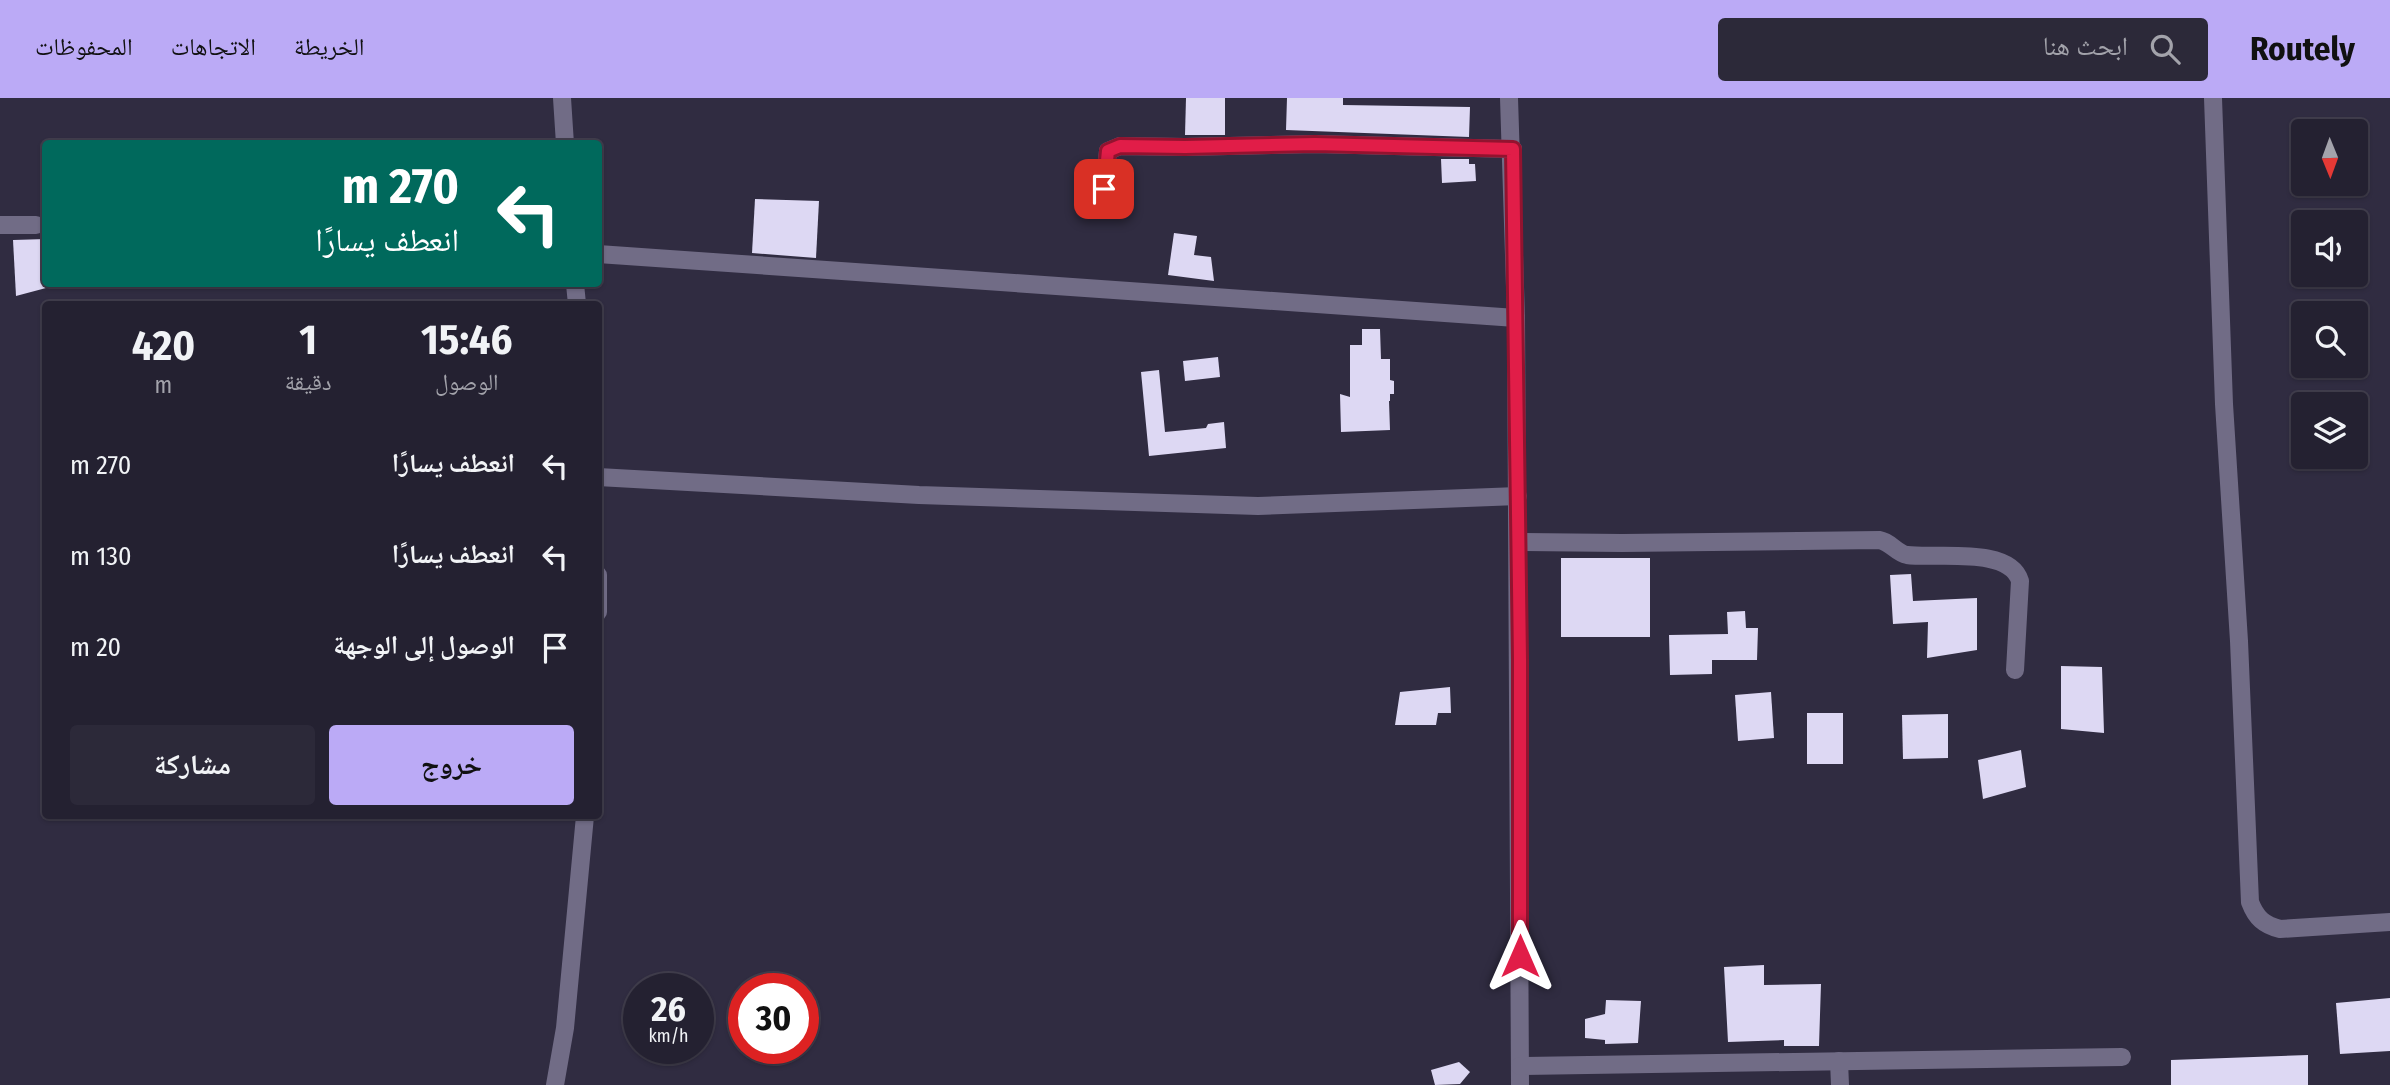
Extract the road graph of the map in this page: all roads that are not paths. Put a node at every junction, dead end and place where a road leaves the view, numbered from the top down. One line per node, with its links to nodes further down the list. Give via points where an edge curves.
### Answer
1 (562, 98): 4 (street)
2 (1509, 98): 5 (street)
3 (2213, 98): 16 (street, via 2250,902 2263,923 2280,929)
4 (565, 140)
5 (1513, 149): 6 (street, via 1120,146 1108,151); 10 (street)
6 (1102, 206)
7 (0, 225): 8 (street)
8 (36, 226)
9 (602, 254): 10 (street)
10 (1516, 318): 12 (street)
11 (602, 477): 12 (street, via 919,495 1258,506)
12 (1518, 496): 13 (street)
13 (1518, 542): 14 (street, via 1879,540 1903,555 1971,556 1999,562 2009,565 2020,581); 19 (street)
14 (2015, 670)
15 (585, 819): 20 (street, via 565,1028)
16 (2390, 922)
17 (2122, 1057): 18 (street)
18 (1839, 1061): 19 (street); 22 (street)
19 (1520, 1066): 21 (street)
20 (555, 1085)
21 (1520, 1085)
22 (1840, 1085)

